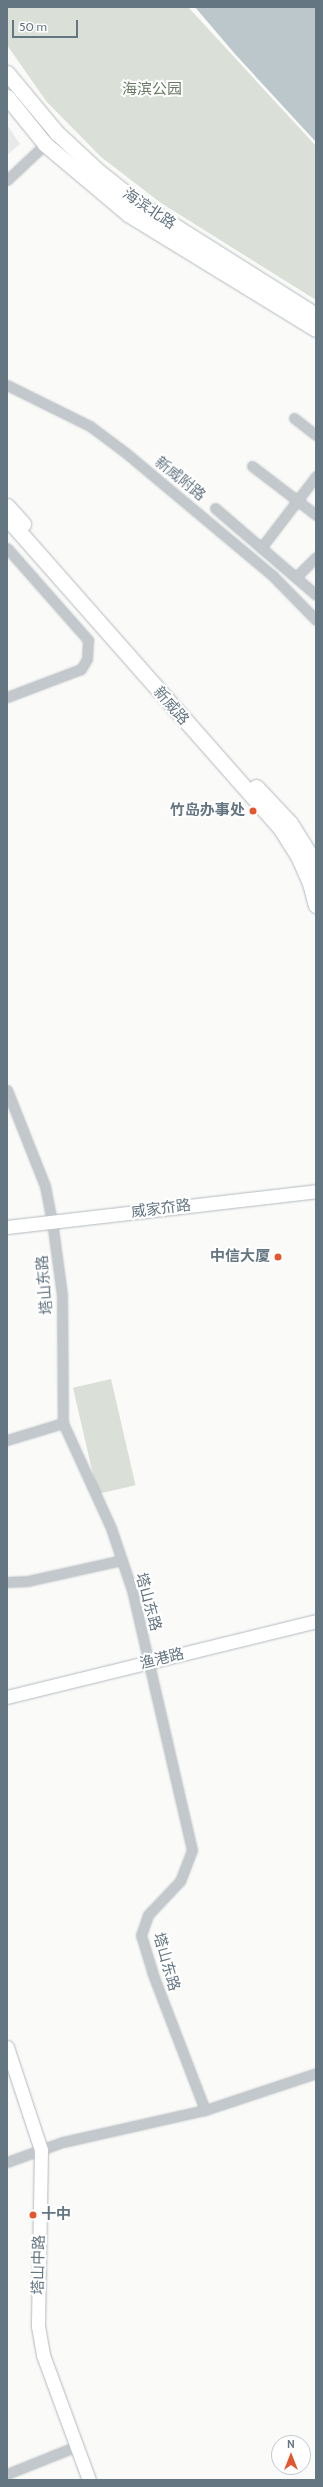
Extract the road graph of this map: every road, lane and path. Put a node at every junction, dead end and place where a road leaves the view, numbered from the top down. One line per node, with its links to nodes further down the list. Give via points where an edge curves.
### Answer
1 (7, 73): 3 (main road, 海滨北路)
2 (7, 97): 4 (main road, 海滨北路)
3 (57, 133): 4 (street); 6 (main road, 海滨北路, via 99,172 137,202)
4 (45, 144): 5 (street); 7 (main road, 海滨北路, via 128,214)
5 (7, 180)
6 (316, 315)
7 (316, 330)
8 (7, 385): 23 (street, 新威附路, via 90,426 126,453 272,575)
9 (294, 418): 10 (street)
10 (316, 435)
11 (252, 466): 13 (street)
12 (316, 476): 13 (street)
13 (296, 500): 16 (street); 19 (street)
14 (7, 506): 25 (main road, 新威路, via 290,823 309,853)
15 (215, 508): 19 (street)
16 (316, 515)
17 (7, 518): 26 (main road, 新威路, via 281,829 298,856)
18 (7, 548): 24 (street, via 88,640 87,659 81,669)
19 (261, 548): 21 (street)
20 (316, 557): 21 (street)
21 (296, 577): 22 (street)
22 (316, 595)
23 (316, 620)
24 (7, 697)
25 (316, 870)
26 (316, 902)
27 (7, 1090): 29 (street, 塔山东路, via 45,1186)
28 (316, 1191): 29 (street, 威家夼路)
29 (52, 1221): 30 (street, 威家夼路); 31 (street, 塔山东路, via 62,1295)
30 (7, 1227)
31 (62, 1423): 32 (street); 33 (street, 塔山东路, via 111,1528)
32 (7, 1440)
33 (122, 1560): 34 (street, via 28,1581); 36 (street, 塔山东路, via 132,1590)
34 (7, 1582)
35 (316, 1620): 36 (street, 渔港路)
36 (148, 1662): 37 (street, 渔港路); 40 (street, 塔山东路, via 192,1850 180,1881 148,1916 141,1935 152,1972)
37 (7, 1696)
38 (7, 2047): 41 (street, 塔山中路)
39 (316, 2073): 40 (street)
40 (205, 2110): 41 (street, via 62,2142)
41 (41, 2150): 42 (street); 43 (street, 塔山中路, via 38,2326 43,2355)
42 (7, 2162)
43 (77, 2446): 44 (street); 45 (street, 塔山中路)
44 (7, 2474)
45 (89, 2480)

